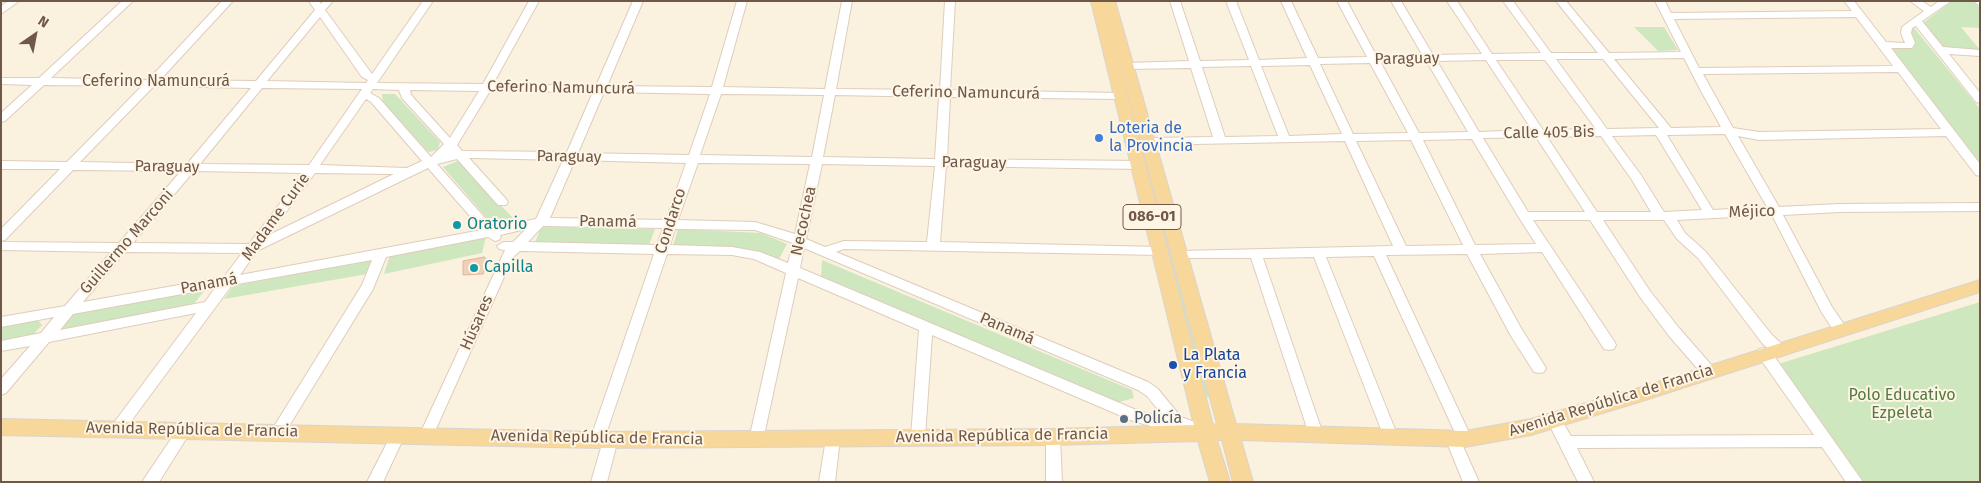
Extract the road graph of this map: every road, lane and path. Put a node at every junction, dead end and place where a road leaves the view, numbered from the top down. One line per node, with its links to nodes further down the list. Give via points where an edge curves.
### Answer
1 (14, 1): 25 (street)
2 (128, 1): 46 (street)
3 (228, 1): 47 (street)
4 (428, 1): 49 (street, Madame Curie)
5 (534, 1): 50 (street)
6 (638, 1): 52 (street, Húsares)
7 (742, 1): 53 (street, Condarco)
8 (847, 1): 54 (street, Necochea)
9 (950, 1): 55 (street)
10 (1097, 1): 56 (main road, 086-01)
11 (1109, 1): 42 (main road, 086-01)
12 (1175, 1): 41 (street)
13 (1231, 1): 40 (street)
14 (1286, 1): 39 (street)
15 (1342, 1): 38 (street)
16 (1396, 1): 37 (street)
17 (1452, 1): 35 (street)
18 (1508, 1): 36 (street)
19 (1561, 1): 33 (street)
20 (1660, 1): 28 (street)
21 (1849, 1): 27 (street)
22 (1915, 1): 26 (street)
23 (1946, 1): 26 (street)
24 (321, 4): 48 (street, Guillermo Marconi); 49 (street, via 366,75)
25 (1, 11)
26 (1931, 11): 29 (street)
27 (1859, 14): 28 (street); 30 (street)
28 (1667, 16): 34 (street)
29 (1917, 21): 30 (street, via 1907,27 1908,46); 31 (street)
30 (1883, 45): 43 (street)
31 (1939, 50): 32 (street); 57 (street)
32 (1980, 53)
33 (1604, 55): 34 (street, Paraguay); 36 (street, Paraguay); 59 (street)
34 (1688, 55): 44 (street)
35 (1490, 57): 36 (street, Paraguay); 37 (street, Paraguay); 63 (street)
36 (1549, 57): 60 (street)
37 (1431, 58): 38 (street, Paraguay); 64 (street)
38 (1375, 60): 39 (street, Paraguay); 65 (street)
39 (1315, 62): 40 (street, Paraguay); 67 (street)
40 (1255, 63): 41 (street, Paraguay); 66 (street)
41 (1195, 64): 42 (street, Paraguay); 68 (street)
42 (1127, 66): 69 (main road, 086-01)
43 (1900, 69): 44 (street); 62 (street)
44 (1698, 71): 61 (street)
45 (1, 81): 46 (street, Ceferino Namuncurá)
46 (42, 82): 47 (street, Ceferino Namuncurá); 58 (street)
47 (152, 82): 48 (street, Ceferino Namuncurá); 79 (street)
48 (262, 83): 49 (street, Ceferino Namuncurá); 80 (street, Guillermo Marconi)
49 (369, 86): 51 (street, Ceferino Namuncurá); 75 (street, via 375,100); 81 (street, Madame Curie)
50 (487, 86): 51 (street, Ceferino Namuncurá); 52 (street, Ceferino Namuncurá); 70 (street)
51 (404, 87): 70 (street, via 406,96)
52 (600, 88): 53 (street, Ceferino Namuncurá); 72 (street, Húsares)
53 (716, 89): 54 (street, Ceferino Namuncurá); 73 (street, Condarco)
54 (831, 91): 55 (street, Ceferino Namuncurá); 74 (street, Necochea)
55 (945, 93): 56 (street, Ceferino Namuncurá); 76 (street)
56 (1122, 96): 78 (main road, 086-01)
57 (1980, 100)
58 (1, 119)
59 (1663, 131): 60 (street, Calle 405 Bis); 61 (street, Calle 405 Bis); 87 (street)
60 (1604, 132): 63 (street, Calle 405 Bis); 90 (street)
61 (1731, 132): 62 (street, Calle 405 Bis, via 1759,136); 86 (street)
62 (1948, 132): 83 (street)
63 (1539, 133): 64 (street, Calle 405 Bis); 88 (street)
64 (1477, 135): 65 (street, Calle 405 Bis); 89 (street)
65 (1415, 136): 67 (street, Calle 405 Bis); 104 (street)
66 (1284, 138): 67 (street, Calle 405 Bis); 68 (street, Calle 405 Bis)
67 (1349, 138): 106 (street)
68 (1220, 140): 69 (street, Calle 405 Bis)
69 (1149, 142): 110 (main road, 086-01)
70 (451, 145): 71 (street); 75 (street)
71 (460, 155): 72 (street, Paraguay); 75 (street, Paraguay); 84 (street)
72 (570, 157): 73 (street, Paraguay); 91 (street, Húsares)
73 (692, 159): 74 (street, Paraguay); 92 (street, Condarco)
74 (817, 160): 76 (street, Paraguay); 95 (street, Necochea)
75 (431, 162): 82 (street, Paraguay); 93 (street)
76 (941, 162): 78 (street, Paraguay); 97 (street)
77 (1, 165): 79 (street, Paraguay)
78 (1139, 165): 103 (main road, 086-01)
79 (72, 166): 80 (street, Paraguay); 94 (street)
80 (191, 167): 81 (street, Paraguay); 98 (street, Guillermo Marconi)
81 (312, 169): 82 (street, Paraguay); 99 (street, Madame Curie)
82 (408, 172): 99 (street)
83 (1980, 172)
84 (502, 202)
85 (1980, 207): 86 (street, Méjico)
86 (1776, 212): 87 (street, Méjico); 119 (street, via 1827,310)
87 (1710, 214): 90 (street, Méjico)
88 (1592, 215): 89 (street, Méjico); 90 (street, Méjico); 125 (street, via 1656,309)
89 (1524, 216): 100 (street)
90 (1664, 216): 123 (street, via 1702,256 1767,338)
91 (540, 222): 92 (street, Panamá); 93 (street, Panamá); 101 (street, Húsares)
92 (671, 224): 95 (street, Panamá, via 755,226); 102 (street, Condarco)
93 (490, 232): 101 (street); 108 (street, Panamá)
94 (1, 237)
95 (799, 241): 105 (street, Panamá); 112 (street, Necochea)
96 (1, 246): 98 (street)
97 (933, 246): 103 (street); 105 (street, via 838,246)
98 (122, 247): 99 (street); 116 (street, Guillermo Marconi)
99 (252, 248): 113 (street, Madame Curie)
100 (1544, 248): 104 (street); 121 (street)
101 (509, 249): 102 (street, Panamá); 137 (street, Húsares)
102 (662, 250): 112 (street, Panamá, via 746,253); 141 (street, Condarco)
103 (1161, 251): 133 (main road, 086-01)
104 (1472, 251): 106 (street); 124 (street)
105 (824, 252): 128 (street, Panamá, via 1143,386)
106 (1402, 252): 107 (street)
107 (1379, 253): 109 (street); 144 (street)
108 (381, 254): 113 (street, Panamá); 132 (street, via 368,286)
109 (1319, 254): 111 (street); 140 (street)
110 (1179, 255): 111 (street); 134 (main road, 086-01)
111 (1256, 255): 135 (street)
112 (793, 271): 118 (street, Panamá); 143 (street, Necochea)
113 (229, 281): 115 (street, Madame Curie); 116 (street, Panamá)
114 (1980, 286): 119 (main road, Avenida República de Francia)
115 (209, 306): 120 (street, Panamá); 130 (street, Madame Curie)
116 (70, 308): 117 (street, Panamá); 120 (street, Guillermo Marconi)
117 (1, 322)
118 (926, 328): 128 (street, Panamá, via 1138,416 1158,422); 138 (street)
119 (1841, 330): 123 (main road, Avenida República de Francia)
120 (46, 337): 122 (street, Panamá); 126 (street, Guillermo Marconi)
121 (1609, 345)
122 (1, 346)
123 (1771, 351): 125 (main road, Avenida República de Francia); 145 (street)
124 (1539, 368)
125 (1709, 372): 127 (main road, Avenida República de Francia)
126 (1, 389)
127 (1554, 420): 144 (main road, Avenida República de Francia, via 1531,428); 146 (street)
128 (1176, 421): 133 (street, Panamá)
129 (1, 428): 130 (main road, Avenida República de Francia)
130 (118, 428): 131 (main road, Avenida República de Francia)
131 (184, 430): 132 (main road, Avenida República de Francia); 147 (street)
132 (278, 432): 136 (main road, Avenida República de Francia)
133 (1205, 432): 134 (main road, Avenida República de Francia); 139 (main road, Avenida República de Francia); 152 (main road, 086-01)
134 (1229, 432): 135 (main road, Avenida República de Francia); 153 (main road, 086-01)
135 (1316, 434): 140 (main road, Avenida República de Francia)
136 (398, 435): 137 (main road, Avenida República de Francia); 148 (street)
137 (426, 436): 141 (main road, Avenida República de Francia)
138 (918, 437): 139 (main road, Avenida República de Francia); 142 (main road, Avenida República de Francia)
139 (1053, 437): 151 (street)
140 (1390, 437): 144 (main road, Avenida República de Francia)
141 (604, 439): 143 (main road, Avenida República de Francia); 149 (street, Condarco)
142 (833, 439): 143 (main road, Avenida República de Francia); 150 (street)
143 (756, 440)
144 (1459, 440): 154 (street)
145 (1826, 441): 146 (street); 156 (street)
146 (1567, 442): 155 (street)
147 (150, 482)
148 (375, 482)
149 (598, 482)
150 (827, 482)
151 (1054, 482)
152 (1220, 482)
153 (1243, 482)
154 (1471, 482)
155 (1586, 482)
156 (1855, 482)

